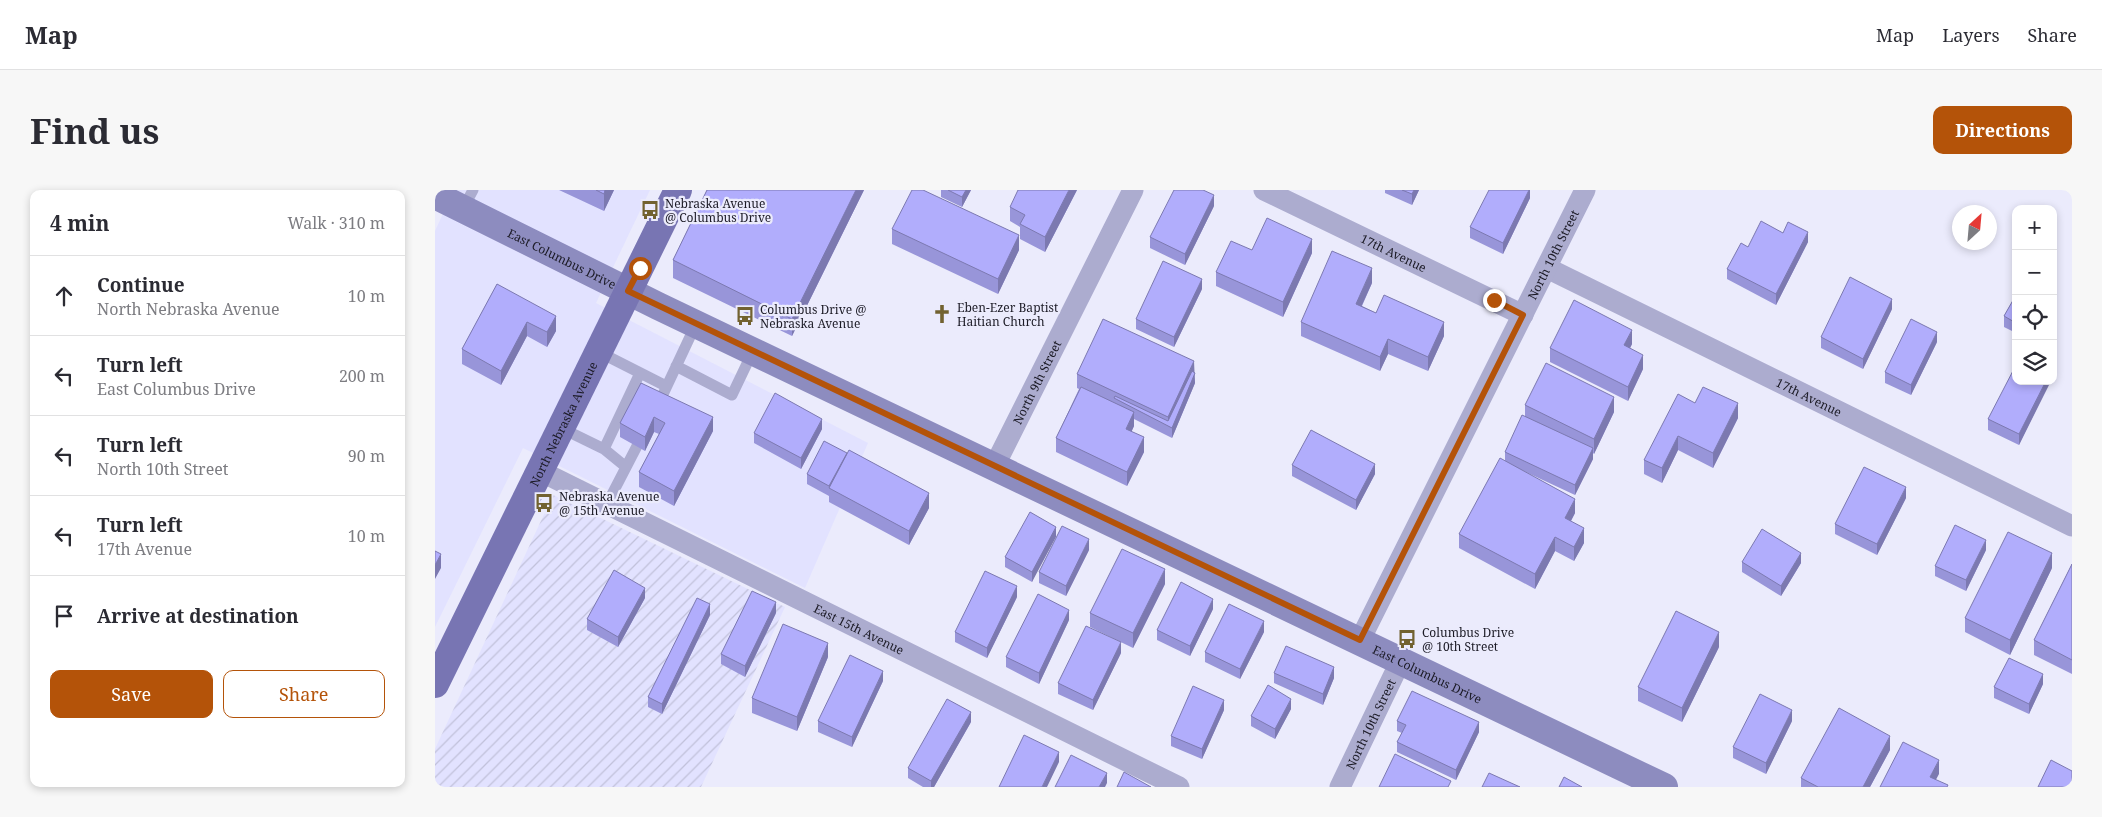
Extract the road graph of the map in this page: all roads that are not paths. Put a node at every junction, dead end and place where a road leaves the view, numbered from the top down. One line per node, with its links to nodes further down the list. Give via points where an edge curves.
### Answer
1 (678, 190): 8 (main road, North Nebraska Avenue)
2 (1133, 190): 21 (street, North 9th Street)
3 (1264, 190): 9 (street, 17th Avenue)
4 (1585, 190): 7 (street, North 10th Street)
5 (435, 195): 6 (main road, East Columbus Drive)
6 (468, 200): 8 (main road, East Columbus Drive)
7 (1547, 268): 9 (street, North 10th Street); 24 (street, 17th Avenue)
8 (628, 291): 10 (main road, East Columbus Drive); 12 (main road, North Nebraska Avenue)
9 (1523, 315): 25 (street, North 10th Street)
10 (696, 324): 11 (main road, East Columbus Drive); 13 (lane)
11 (753, 351): 13 (lane, via 732,395); 21 (main road, East Columbus Drive)
12 (599, 352): 14 (lane); 17 (main road, North Nebraska Avenue)
13 (676, 366): 15 (lane)
14 (640, 372): 15 (lane); 19 (lane)
15 (667, 386): 16 (lane)
16 (658, 405)
17 (561, 428): 19 (lane); 22 (main road, North Nebraska Avenue)
18 (637, 446): 20 (lane)
19 (604, 449): 20 (lane)
20 (626, 467): 23 (lane)
21 (994, 467): 25 (main road, East Columbus Drive)
22 (540, 471): 23 (street, East 15th Avenue); 27 (main road, North Nebraska Avenue)
23 (607, 504): 28 (street, East 15th Avenue)
24 (2072, 526)
25 (1360, 640): 26 (main road, East Columbus Drive)
26 (1401, 660): 29 (street, North 10th Street); 30 (main road, East Columbus Drive)
27 (435, 684)
28 (1179, 787)
29 (1340, 787)
30 (1664, 787)

